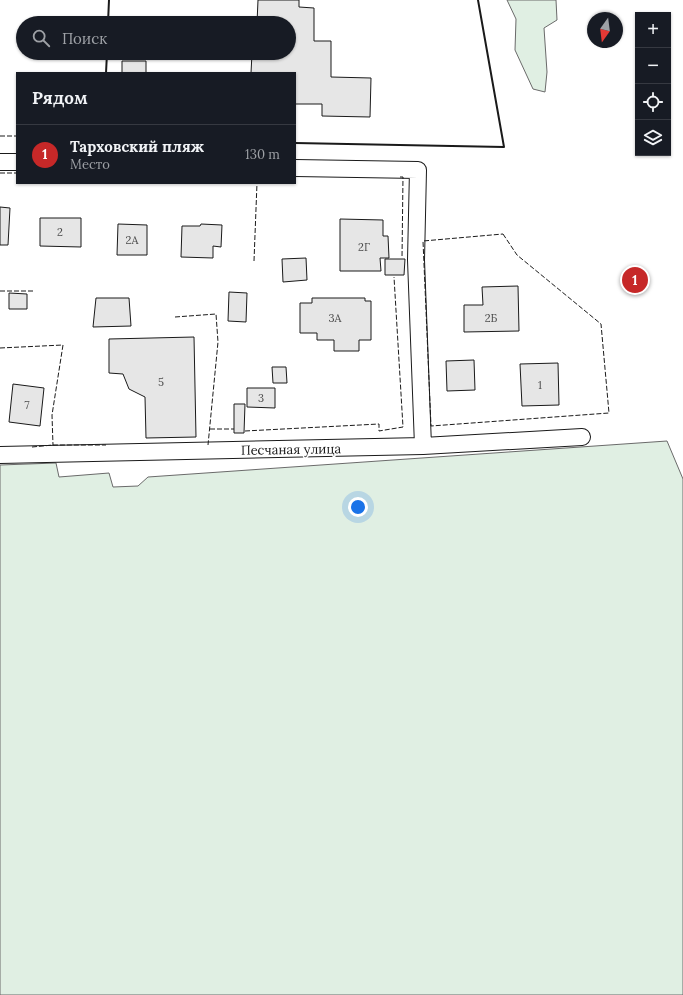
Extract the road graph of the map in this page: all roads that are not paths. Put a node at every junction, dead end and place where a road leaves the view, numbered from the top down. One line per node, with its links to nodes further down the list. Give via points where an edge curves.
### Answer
1 (0, 162): 2 (street)
2 (16, 162)
3 (296, 168): 5 (street, via 418,170 416,260)
4 (582, 437): 5 (street, Песчаная улица)
5 (424, 446): 6 (street, Песчаная улица)
6 (0, 455)

